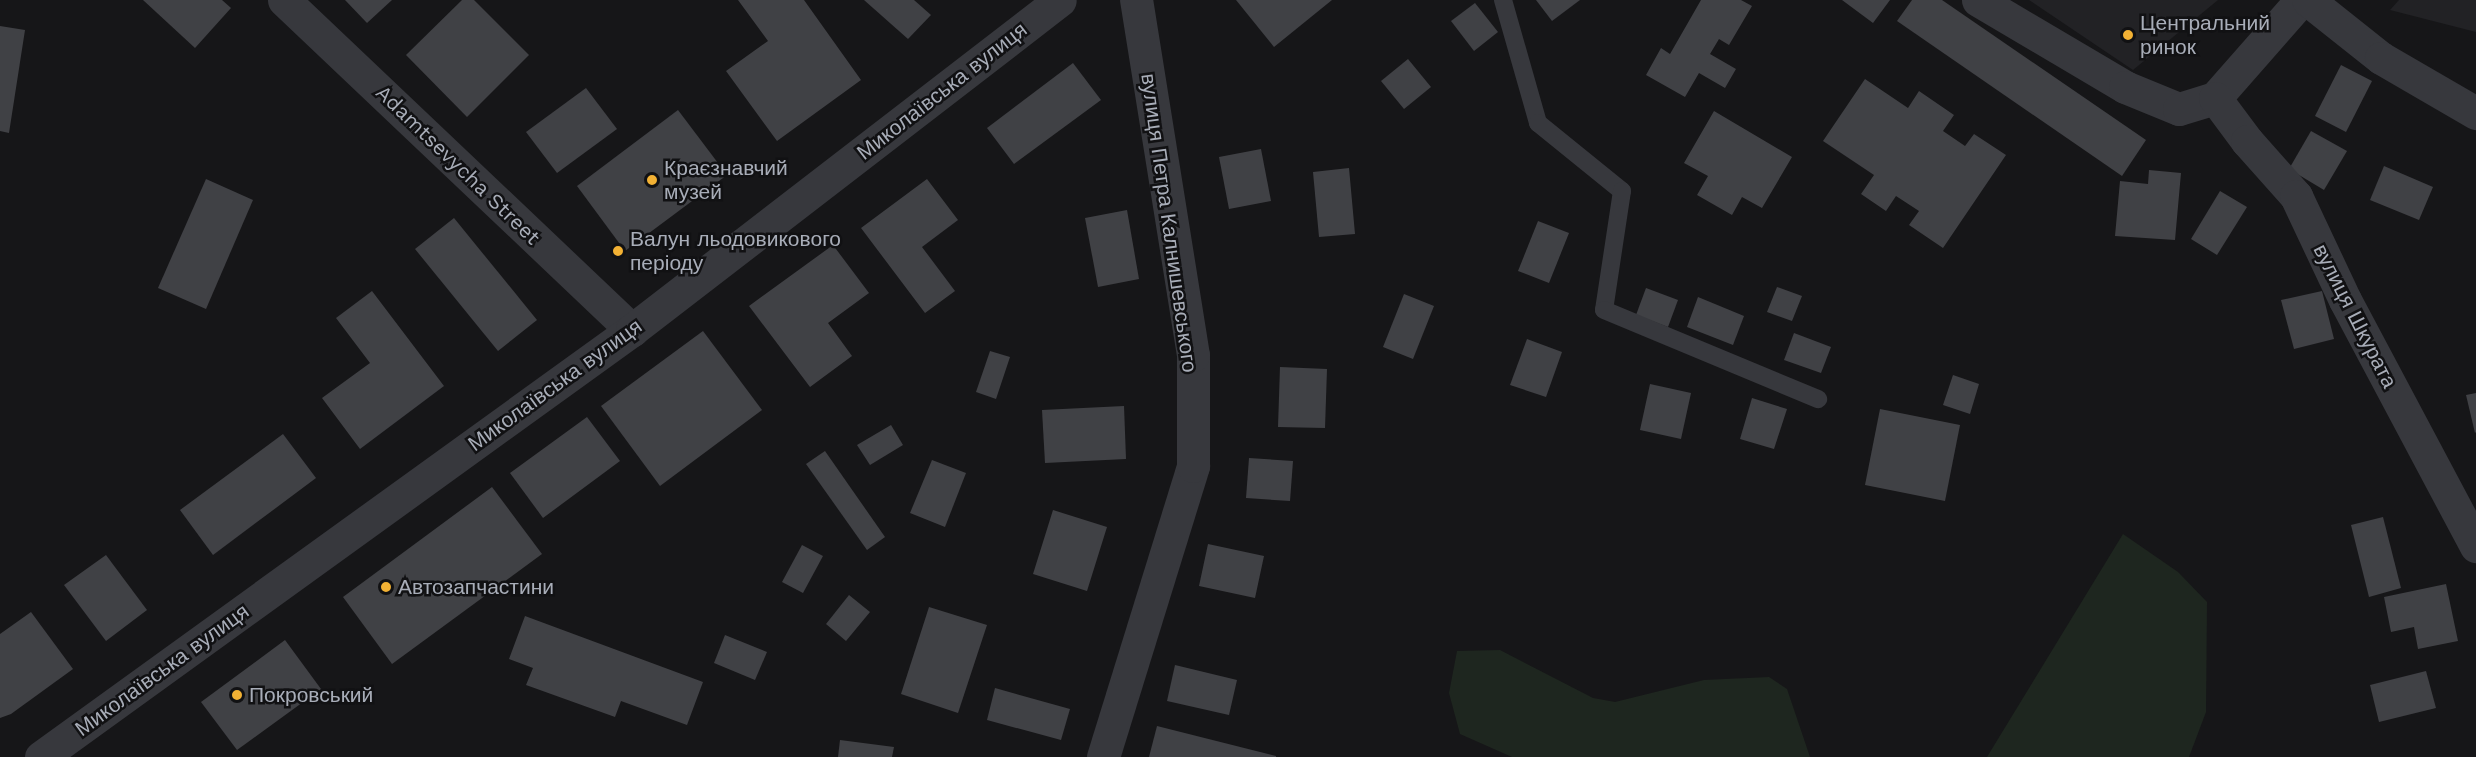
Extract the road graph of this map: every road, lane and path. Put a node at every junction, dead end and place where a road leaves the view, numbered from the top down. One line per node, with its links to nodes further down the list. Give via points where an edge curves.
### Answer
1 (284, 0): 10 (street, Adamtsevycha Street)
2 (1060, 0): 10 (street, Миколаївська вулиця)
3 (1136, 0): 14 (street, вулиця Петра Калнишевського, via 1192,355 1192,466)
4 (1503, 0): 11 (lane, via 1538,123 1622,191 1604,310)
5 (1978, 0): 8 (street, via 2125,87 2179,109)
6 (2301, 0): 8 (street)
7 (2308, 0): 9 (street, via 2381,58)
8 (2215, 98): 12 (street, вулиця Шкурата, via 2296,196 2345,300)
9 (2476, 113)
10 (632, 330): 13 (street, Миколаївська вулиця)
11 (1818, 399)
12 (2476, 546)
13 (41, 757)
14 (1103, 757)

